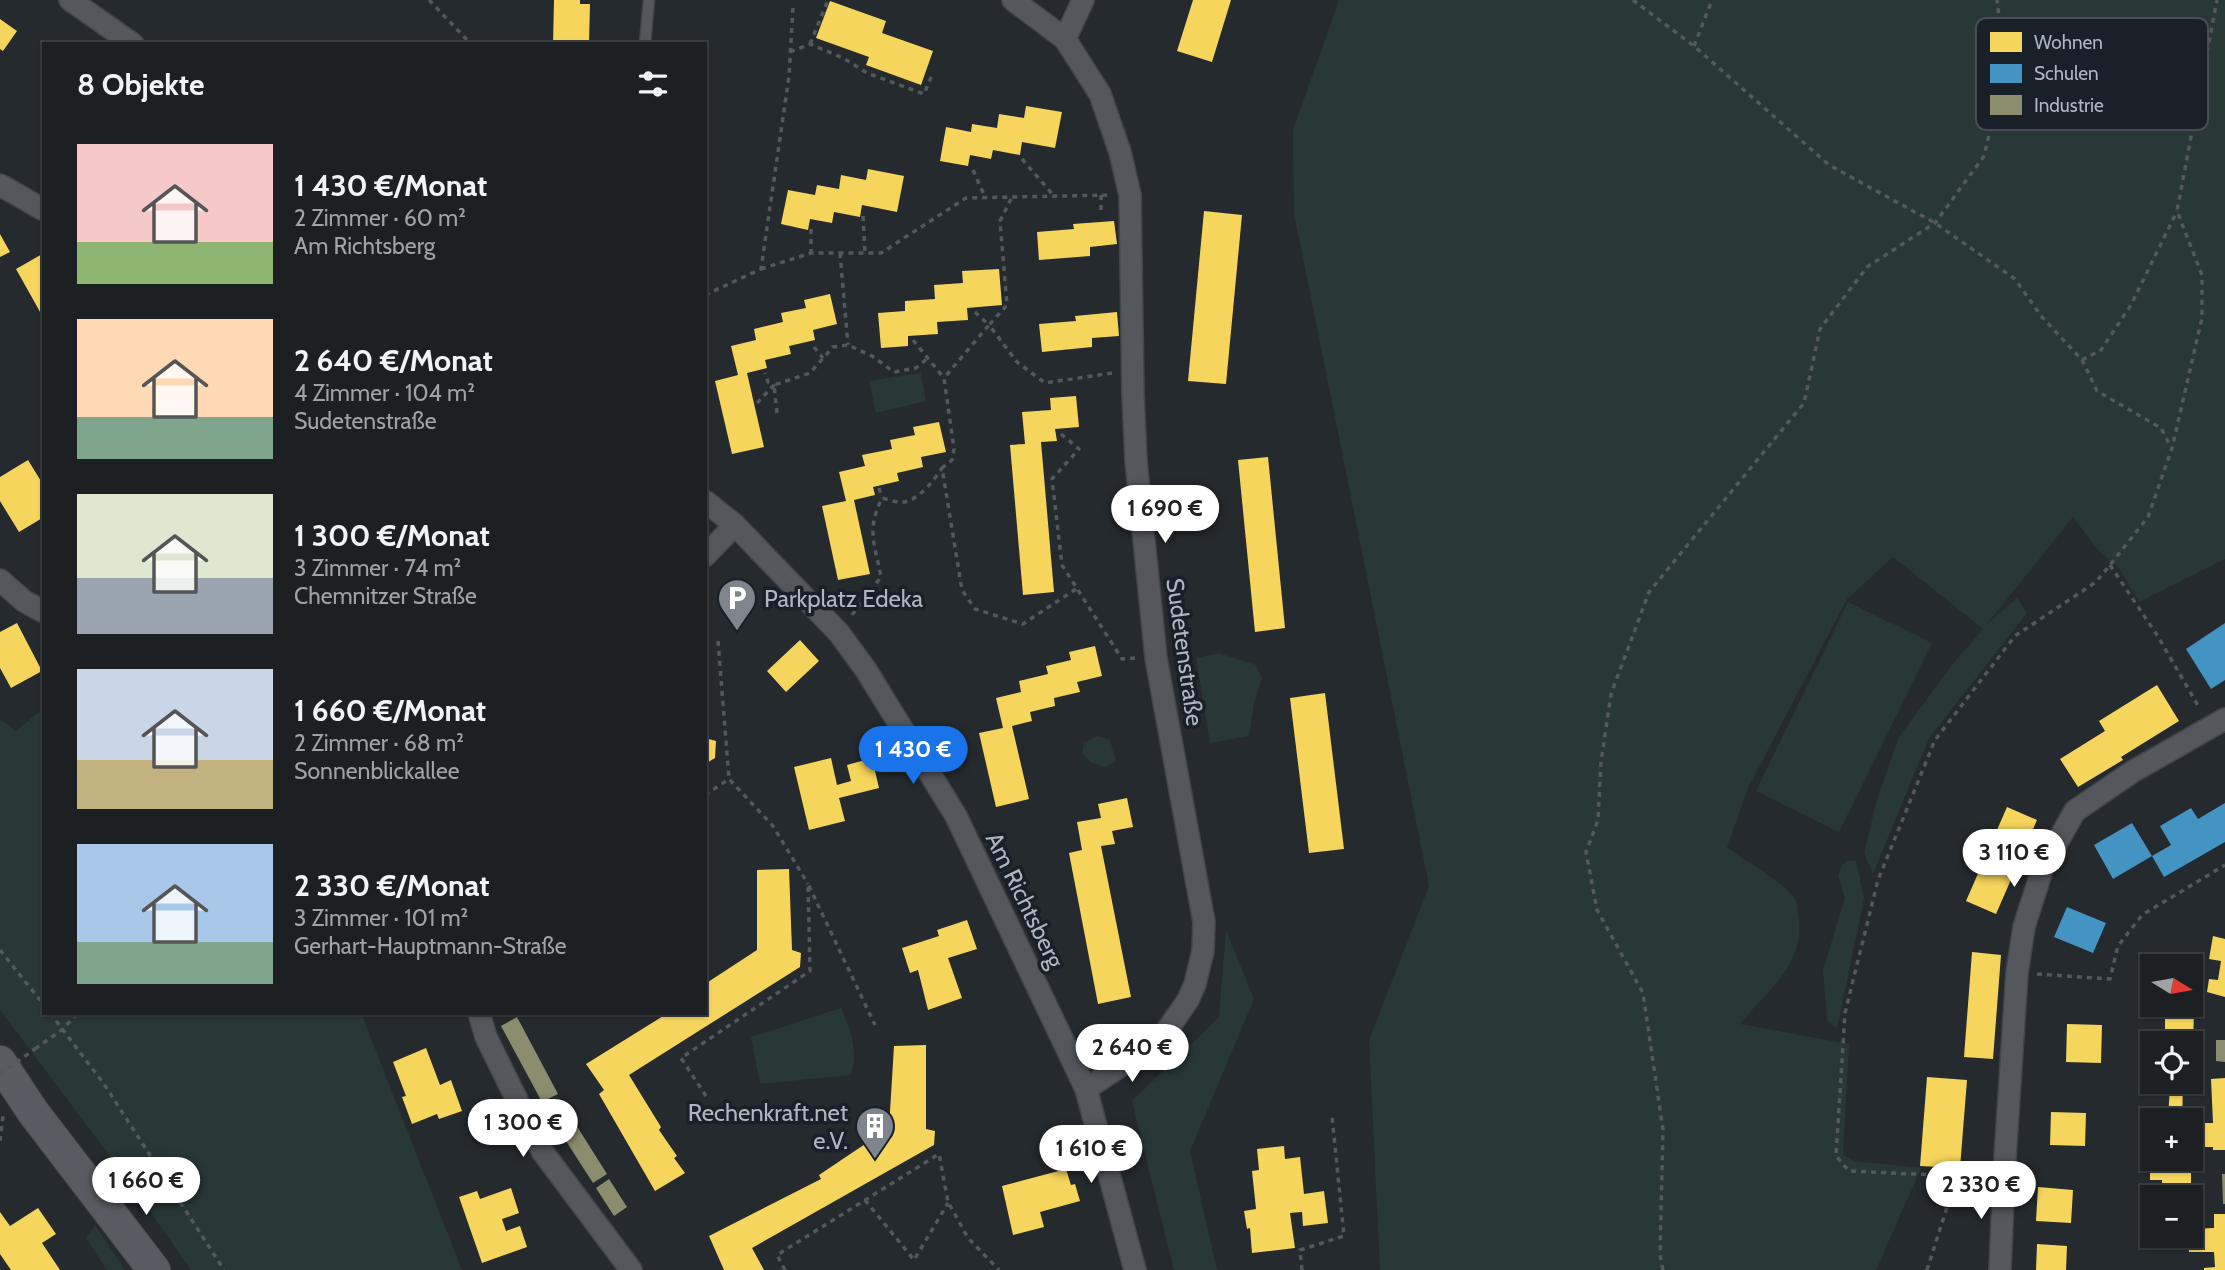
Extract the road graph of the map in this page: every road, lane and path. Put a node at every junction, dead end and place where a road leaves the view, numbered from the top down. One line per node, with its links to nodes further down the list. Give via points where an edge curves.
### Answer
1 (70, 0): 14 (street)
2 (429, 0): 15 (path)
3 (649, 0): 16 (lane)
4 (828, 0): 17 (path)
5 (1013, 0): 13 (street, Sudetenstraße)
6 (1083, 0): 13 (street)
7 (1633, 0): 18 (path)
8 (1712, 0): 18 (path)
9 (1997, 0): 12 (path)
10 (2217, 0): 19 (path)
11 (793, 7): 20 (path)
12 (1999, 18)
13 (1065, 39): 28 (street, Sudetenstraße, via 1100,94)
14 (130, 42)
15 (469, 42)
16 (645, 42)
17 (810, 44): 20 (path); 21 (path, via 867,74 924,94)
18 (1694, 46): 36 (path, via 1829,164)
19 (2208, 47)
20 (790, 52): 41 (path)
21 (932, 75)
22 (1990, 130): 36 (path, via 1984,156)
23 (2192, 130): 34 (path)
24 (1022, 159): 29 (path)
25 (973, 170): 30 (path)
26 (0, 185): 32 (street)
27 (1101, 195): 28 (path); 29 (path); 33 (path)
28 (1130, 195): 51 (street, Sudetenstraße)
29 (1054, 196): 31 (path)
30 (985, 197): 31 (path); 40 (path, via 966,198 881,253)
31 (1012, 197): 44 (path, via 1000,221 1007,305)
32 (42, 209)
33 (1101, 210)
34 (2177, 211): 50 (path, via 2131,305 2101,351); 58 (path, via 2202,275 2202,318)
35 (863, 216): 40 (path)
36 (1935, 223): 50 (path, via 2015,279); 103 (path, via 1867,267 1820,329 1804,403 1649,592 1611,694 1598,820 1586,852 1597,910 1643,993 1663,1130)
37 (811, 229): 38 (path)
38 (811, 253): 39 (path); 41 (path)
39 (840, 253): 40 (path); 46 (path)
40 (865, 253)
41 (761, 269): 42 (path)
42 (707, 294)
43 (975, 312): 44 (path)
44 (989, 325): 51 (path, via 1017,362 1045,383); 53 (path)
45 (913, 340): 49 (path)
46 (848, 345): 48 (path, via 833,347); 49 (path, via 894,372 916,368)
47 (814, 347): 48 (path)
48 (823, 358): 54 (path, via 810,373)
49 (928, 358): 53 (path)
50 (2082, 360): 58 (path, via 2097,391 2161,428)
51 (1132, 370): 71 (street, Sudetenstraße, via 1136,461)
52 (765, 373): 54 (path)
53 (944, 378): 59 (path, via 954,449 952,460)
54 (774, 385): 55 (path); 56 (path)
55 (757, 403)
56 (778, 413)
57 (1061, 435): 67 (path, via 1079,449 1052,479 1062,565)
58 (2172, 449): 65 (path, via 2148,517)
59 (942, 468): 61 (path, via 911,500 901,503); 67 (path, via 962,590 975,610 1023,624)
60 (879, 488): 61 (path)
61 (882, 498): 69 (path, via 871,527 881,577)
62 (707, 503): 63 (street, Am Richtsberg)
63 (735, 525): 64 (street); 69 (street, Am Richtsberg)
64 (707, 554)
65 (2110, 565): 72 (path); 93 (path, via 2096,582 2015,636 1935,740 1878,880 1845,1013 1836,1156 1849,1171)
66 (0, 580): 68 (street)
67 (1076, 589): 71 (path, via 1122,659)
68 (42, 611)
69 (838, 633): 87 (street, Am Richtsberg, via 956,816)
70 (718, 641): 73 (path)
71 (1156, 658): 87 (street, Sudetenstraße, via 1204,922 1203,951 1192,992 1168,1029 1155,1043)
72 (2218, 723): 78 (street, via 2075,811 2043,867 2024,927)
73 (729, 779): 74 (path); 76 (path, via 773,826)
74 (707, 794)
75 (2225, 865): 78 (path, via 2142,915 2118,946 2110,979)
76 (808, 884): 83 (path); 88 (path, via 810,971 681,1058)
77 (0, 950): 79 (path)
78 (2017, 973): 92 (street)
79 (42, 1002)
80 (52, 1015): 84 (path)
81 (76, 1015): 84 (path)
82 (480, 1015): 98 (street, via 542,1151)
83 (875, 1025)
84 (63, 1029): 86 (path, bridge); 97 (path, via 104,1084)
85 (0, 1062): 96 (main road)
86 (0, 1074)
87 (1086, 1089): 101 (street, Am Richtsberg)
88 (706, 1096)
89 (2, 1109): 91 (path)
90 (1332, 1116): 102 (path, via 1344,1236 1300,1250)
91 (0, 1141)
92 (2004, 1174): 93 (path); 105 (street)
93 (1957, 1176): 104 (path)
94 (865, 1200): 95 (path, via 939,1154); 95 (path, via 914,1261); 99 (path, via 776,1255)
95 (948, 1202): 100 (path, via 968,1238)
96 (154, 1270)
97 (224, 1270)
98 (631, 1270)
99 (785, 1270)
100 (999, 1270)
101 (1135, 1270)
102 (1302, 1270)
103 (1663, 1270)
104 (1927, 1270)
105 (2000, 1270)

